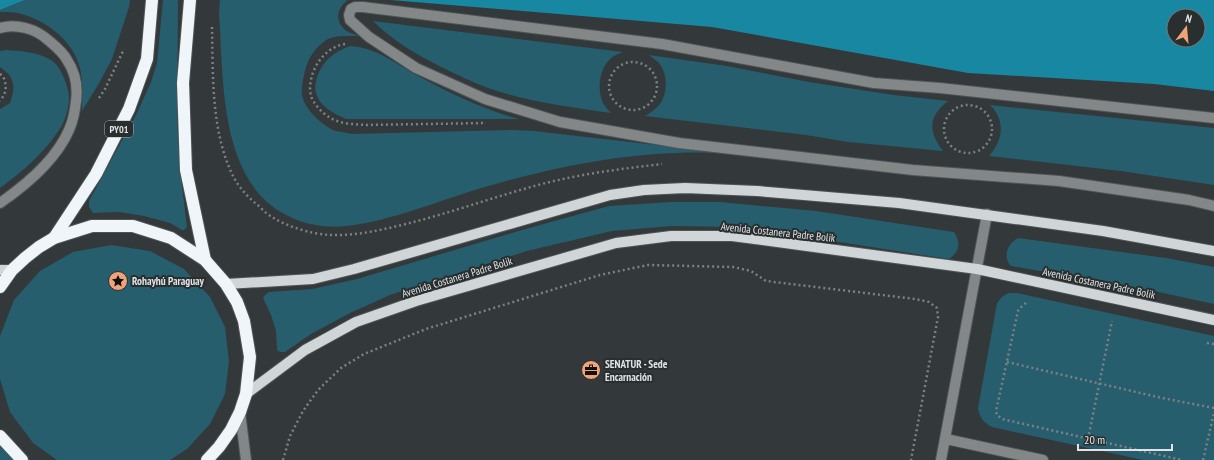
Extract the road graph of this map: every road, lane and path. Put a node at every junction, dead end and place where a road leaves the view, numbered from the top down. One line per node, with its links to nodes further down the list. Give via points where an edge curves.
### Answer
1 (152, 4): 18 (highway, PY01, via 147,59 129,109 96,174)
2 (189, 6): 20 (highway, PY01, via 183,83 186,170)
3 (212, 24): 14 (path, via 212,66 218,126 228,163 244,193 272,217 290,226 329,235 379,231 539,184 600,171)
4 (0, 28): 15 (street, via 21,26 33,30 57,47 75,75 77,94 69,131 56,152 17,191)
5 (347, 44): 13 (path, via 330,50 320,60 310,84 311,97 329,117 345,123 365,125)
6 (124, 48): 9 (path, via 105,89)
7 (642, 64): 7 (path, via 635,61 626,62 613,71 609,78 610,94 614,102 621,107 629,110 644,107 655,96 657,81 654,73)
8 (0, 74): 10 (path, via 6,84 5,94)
9 (97, 100)
10 (0, 101)
11 (969, 105): 11 (path, via 954,109 947,117 944,135 959,152 974,153 985,146 992,134 992,127 982,109)
12 (1214, 118): 16 (street, via 874,83 662,44 363,7 351,9 349,15 350,20 369,37 416,68 485,99 560,122 679,143 913,170 1060,180)
13 (490, 123)
14 (665, 163)
15 (0, 203)
16 (1214, 206)
17 (987, 214): 19 (main road); 21 (street); 23 (main road, via 899,203 757,191 685,188 644,190 610,195 313,279)
18 (54, 238): 20 (highway, PY01, via 92,226 132,226 171,238); 22 (highway, PY01)
19 (1214, 251)
20 (205, 260): 23 (highway, PY01)
21 (977, 269): 26 (main road, Avenida Costanera Padre Bolik); 30 (main road, Avenida Costanera Padre Bolik, via 732,236 671,236 616,243 416,301 356,322 305,350); 35 (street)
22 (6, 270): 24 (highway, PY01)
23 (226, 284): 30 (highway, PY01, via 237,302 244,321 250,357)
24 (0, 287)
25 (1018, 312): 28 (path)
26 (1214, 320)
27 (1112, 321): 29 (path)
28 (1006, 362): 29 (path); 36 (path, via 997,415 1002,419)
29 (1100, 383): 31 (path); 36 (path)
30 (246, 394): 32 (highway, PY01)
31 (1214, 408)
32 (240, 412): 38 (highway, PY01, via 231,430); 39 (street)
33 (1214, 412): 45 (path)
34 (0, 436): 37 (highway)
35 (946, 439): 42 (street); 43 (street)
36 (1088, 439): 44 (path)
37 (22, 460)
38 (207, 460)
39 (246, 460)
40 (282, 460): 41 (path, via 290,436 318,390 341,368 364,354 426,329 600,274 648,265 733,267 751,271 766,282 929,302 936,308 938,317)
41 (911, 460)
42 (941, 460)
43 (1043, 460)
44 (1182, 460)
45 (1203, 460)

